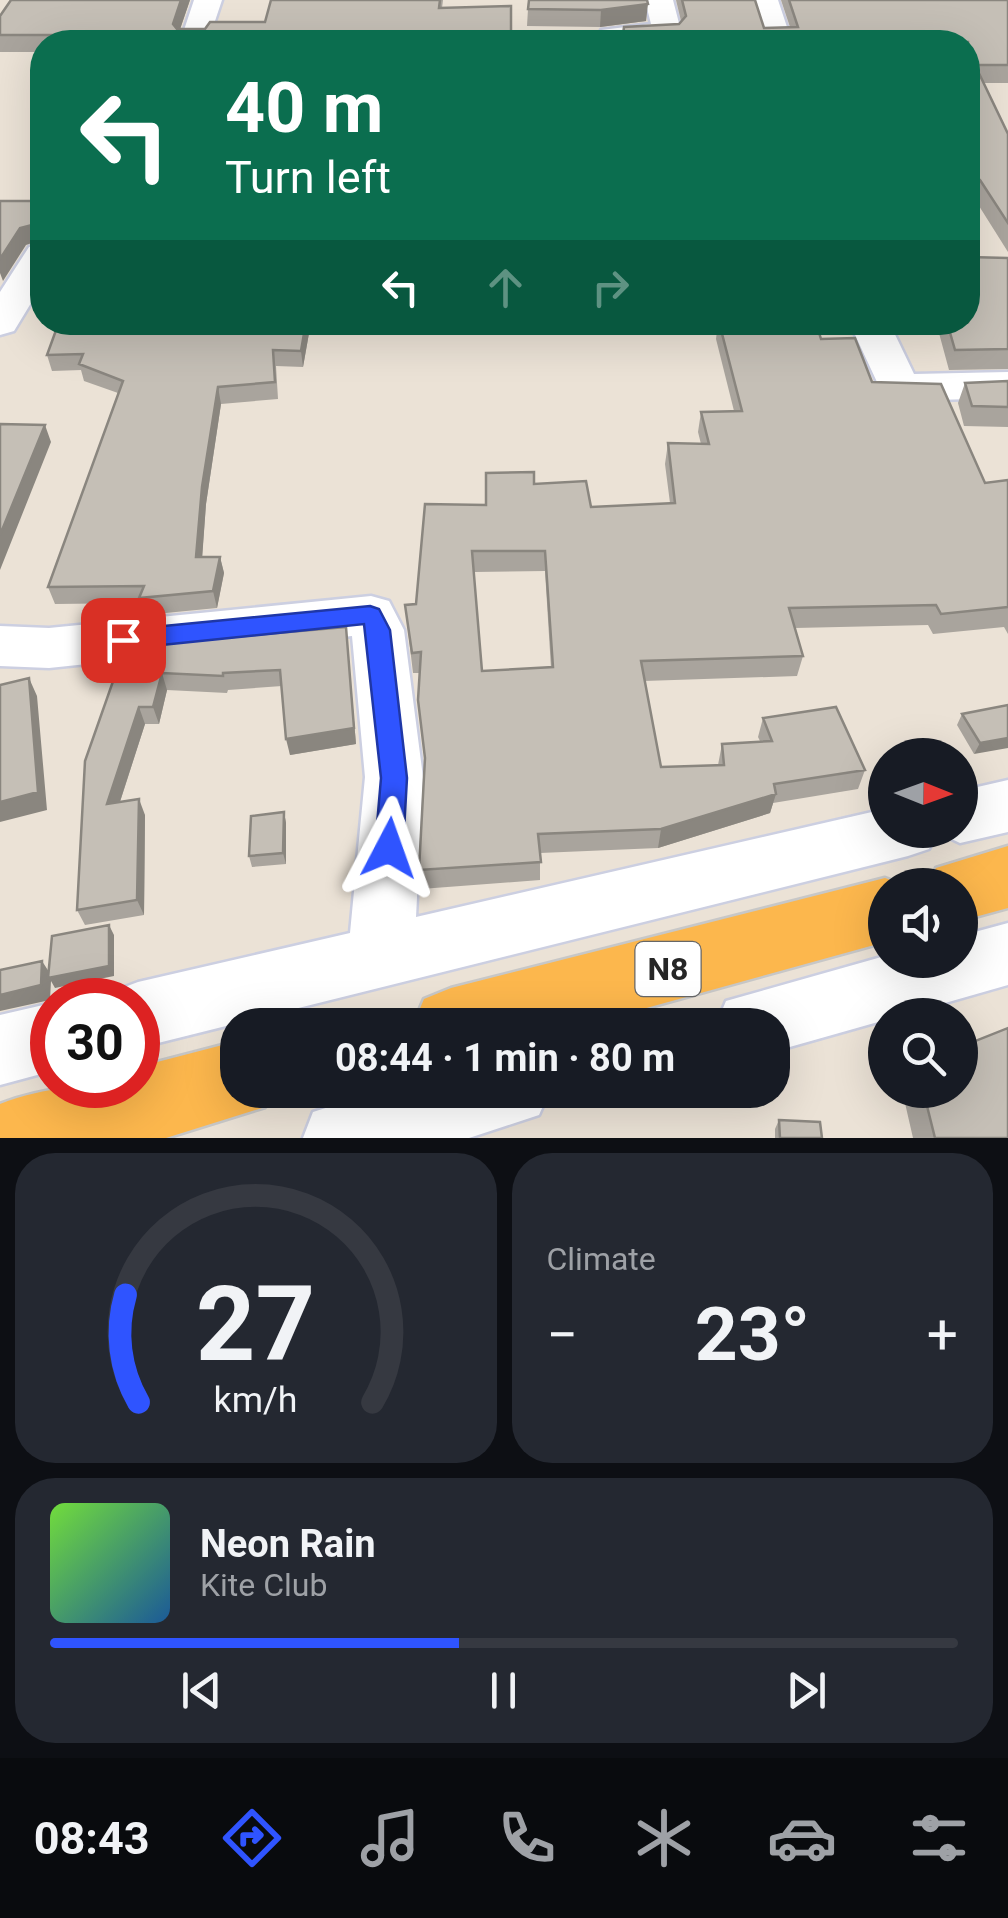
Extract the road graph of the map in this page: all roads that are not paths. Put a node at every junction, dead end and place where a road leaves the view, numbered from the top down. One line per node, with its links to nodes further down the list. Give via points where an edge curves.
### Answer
1 (208, 0): 4 (street)
2 (659, 0): 5 (street)
3 (764, 0): 6 (street)
4 (198, 30)
5 (667, 30)
6 (774, 30)
7 (30, 274): 8 (street)
8 (0, 323)
9 (875, 335): 10 (street, via 899,388)
10 (1008, 385)
11 (0, 646): 18 (street, via 48,648 370,615 378,630 394,778)
12 (1008, 806): 13 (street)
13 (978, 814)
14 (868, 839): 18 (street)
15 (1008, 877): 16 (highway)
16 (978, 885)
17 (868, 915): 20 (highway, N8)
18 (380, 954): 21 (street)
19 (1008, 954): 22 (street)
20 (515, 1008)
21 (160, 1009)
22 (790, 1014)
23 (30, 1042): 24 (street)
24 (0, 1050)
25 (220, 1085): 27 (highway)
26 (448, 1108): 28 (street)
27 (16, 1138)
28 (339, 1138)

